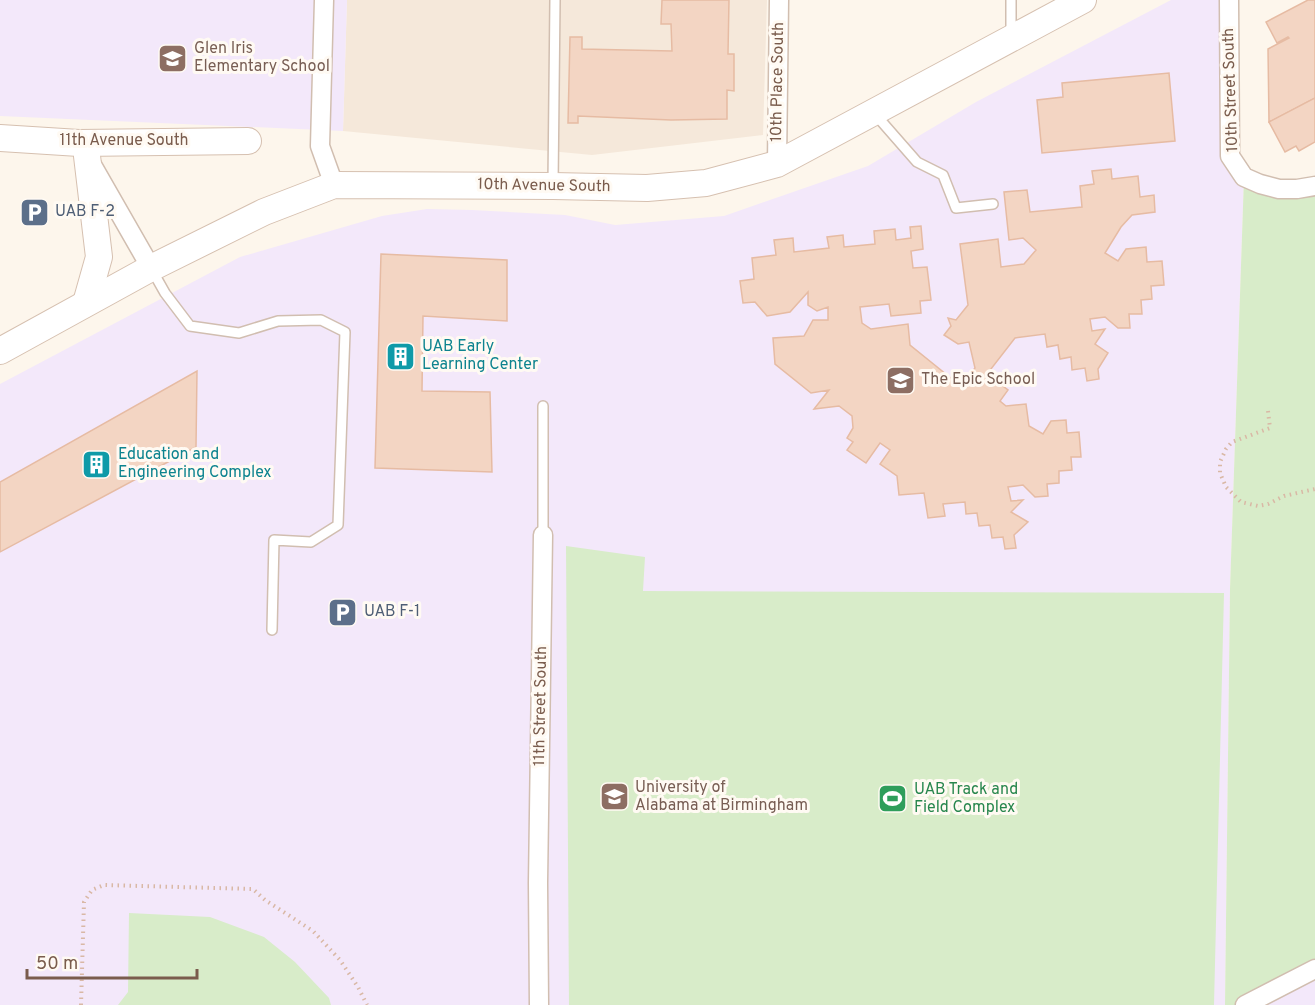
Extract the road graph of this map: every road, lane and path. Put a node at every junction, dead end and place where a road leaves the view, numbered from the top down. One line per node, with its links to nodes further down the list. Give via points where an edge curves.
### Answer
1 (324, 0): 13 (street, via 320,146)
2 (555, 0): 14 (lane)
3 (779, 0): 12 (street, 10th Place South)
4 (1011, 0): 7 (lane)
5 (1083, 0): 7 (street, 10th Avenue South)
6 (1229, 0): 15 (street, 10th Street South, via 1230,156 1244,177 1260,184 1279,189)
7 (1011, 39): 8 (street, 10th Avenue South)
8 (873, 112): 12 (street, 10th Avenue South); 16 (lane, via 917,162 943,175 956,208)
9 (0, 138): 11 (street, 11th Avenue South)
10 (248, 141): 11 (street, 11th Avenue South)
11 (83, 149): 17 (street); 18 (street, via 99,257)
12 (777, 164): 14 (street, 10th Avenue South, via 706,183 647,188)
13 (334, 185): 14 (street, 10th Avenue South); 17 (street, 10th Avenue South, via 264,212)
14 (553, 186)
15 (1315, 186)
16 (993, 204)
17 (150, 268): 18 (street, 10th Avenue South); 24 (lane, via 190,326 239,333 278,321 321,320 345,332 338,525 311,542 274,540)
18 (86, 303): 19 (street, 10th Avenue South)
19 (0, 351)
20 (543, 406): 23 (lane, 11th Street South)
21 (1268, 411): 22 (path, via 1270,428 1232,442 1226,449 1220,462 1226,487 1241,502 1258,506)
22 (1315, 489)
23 (543, 535): 28 (street, 11th Street South)
24 (272, 630)
25 (1315, 969): 29 (street)
26 (81, 1005): 27 (path, via 84,902 92,890 104,885 253,889 314,931 340,960)
27 (367, 1005)
28 (539, 1005)
29 (1245, 1005)

